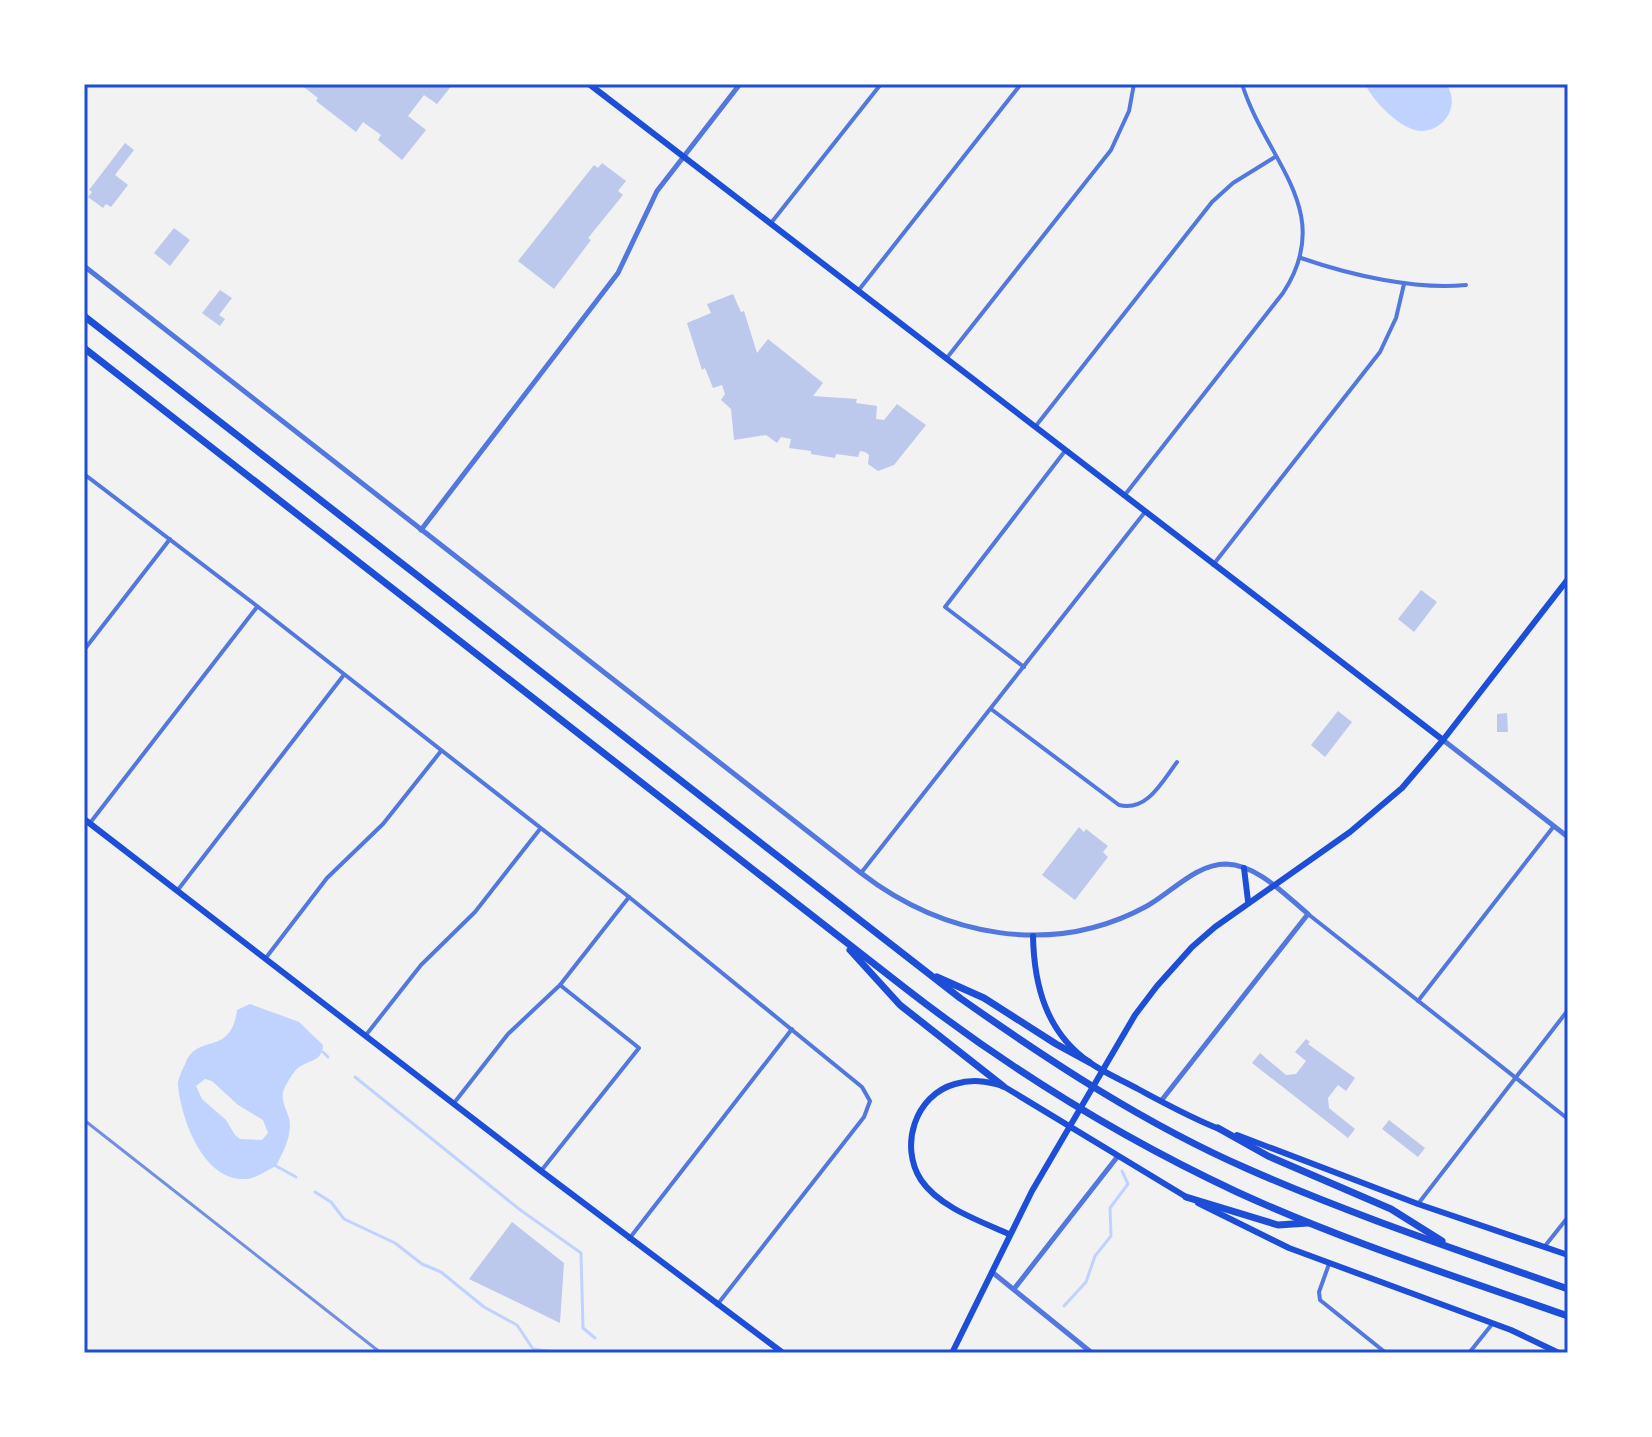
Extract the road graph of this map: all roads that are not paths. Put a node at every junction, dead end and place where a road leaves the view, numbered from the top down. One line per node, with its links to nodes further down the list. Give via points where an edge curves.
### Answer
1 (740, 84): 8 (street)
2 (881, 84): 9 (street)
3 (1021, 84): 14 (street)
4 (1134, 84): 17 (street, via 1111,150)
5 (1242, 84): 7 (street)
6 (594, 85): 8 (main road)
7 (1275, 157): 10 (street, via 1300,204); 18 (street, via 1212,202)
8 (683, 158): 9 (main road); 23 (street, via 649,204 618,273)
9 (769, 225): 14 (main road)
10 (1301, 258): 12 (street); 21 (street, via 1283,293)
11 (84, 266): 23 (street)
12 (1404, 284): 13 (street); 25 (street, via 1380,352)
13 (1466, 285)
14 (858, 291): 17 (main road)
15 (84, 316): 49 (highway)
16 (84, 348): 46 (highway)
17 (946, 359): 18 (main road)
18 (1035, 427): 19 (main road)
19 (1065, 451): 21 (main road); 29 (street, via 945,607)
20 (84, 474): 24 (street)
21 (1124, 496): 22 (main road)
22 (1145, 512): 25 (main road); 29 (street)
23 (421, 530): 40 (street)
24 (170, 539): 27 (street); 28 (street)
25 (1213, 565): 32 (main road)
26 (1568, 579): 32 (main road)
27 (257, 606): 30 (street); 35 (street)
28 (84, 650)
29 (1024, 667): 31 (street)
30 (343, 676): 33 (street); 42 (street)
31 (991, 709): 34 (street, via 1113,801 1128,806 1152,795); 40 (street)
32 (1443, 740): 36 (street); 41 (main road, via 1390,799)
33 (441, 751): 37 (street); 48 (street, via 383,824 327,878)
34 (1177, 762)
35 (87, 821): 42 (main road)
36 (1554, 826): 38 (street); 51 (street)
37 (540, 829): 43 (street); 54 (street)
38 (1568, 837)
39 (1244, 868): 41 (street); 44 (main road); 47 (street, via 1208,867 1125,916)
40 (861, 873): 47 (street, via 898,899 948,922)
41 (1272, 884): 44 (main road); 45 (street)
42 (177, 891): 48 (main road)
43 (629, 897): 50 (street); 53 (street)
44 (1248, 901): 68 (main road, via 1200,939 1135,1015)
45 (1308, 914): 51 (street); 58 (street)
46 (835, 934): 57 (highway, via 900,1005); 67 (highway, via 944,1018 1064,1099 1236,1192)
47 (1033, 936): 55 (main road, via 1035,975 1045,1008 1060,1033)
48 (265, 959): 54 (main road)
49 (925, 971): 55 (highway, via 984,998); 71 (highway, via 1066,1071 1170,1131 1332,1204)
50 (560, 985): 59 (street, via 508,1034); 63 (street, via 639,1048)
51 (1418, 1001): 56 (street)
52 (1568, 1010): 56 (street)
53 (792, 1029): 69 (street); 77 (street, via 862,1087 870,1101 864,1117)
54 (366, 1035): 59 (main road)
55 (1089, 1062): 58 (main road)
56 (1515, 1078): 60 (street); 65 (street)
57 (1003, 1086): 62 (main road); 68 (main road, via 969,1080 938,1092 915,1122 911,1150 921,1179 936,1196)
58 (1161, 1101): 61 (main road)
59 (454, 1103): 63 (main road)
60 (1568, 1119)
61 (1218, 1128): 65 (main road); 71 (highway, via 1268,1156 1391,1209)
62 (1118, 1156): 64 (main road); 75 (street)
63 (541, 1171): 69 (main road)
64 (1186, 1197): 67 (highway, via 1278,1225); 73 (main road)
65 (1418, 1204): 70 (main road)
66 (1568, 1217): 70 (street)
67 (1310, 1223): 78 (highway)
68 (1009, 1234): 74 (main road)
69 (629, 1239): 77 (main road)
70 (1544, 1248): 72 (main road)
71 (1454, 1249): 76 (highway)
72 (1568, 1255)
73 (1329, 1264): 79 (main road); 84 (street, via 1320,1300)
74 (991, 1271): 75 (street); 82 (main road)
75 (1014, 1289): 80 (street)
76 (1568, 1289)
77 (717, 1305): 81 (main road)
78 (1568, 1316)
79 (1493, 1323): 85 (street); 86 (main road)
80 (1083, 1350): 83 (street)
81 (783, 1353)
82 (952, 1353)
83 (1092, 1353)
84 (1386, 1353)
85 (1469, 1353)
86 (1559, 1353)

